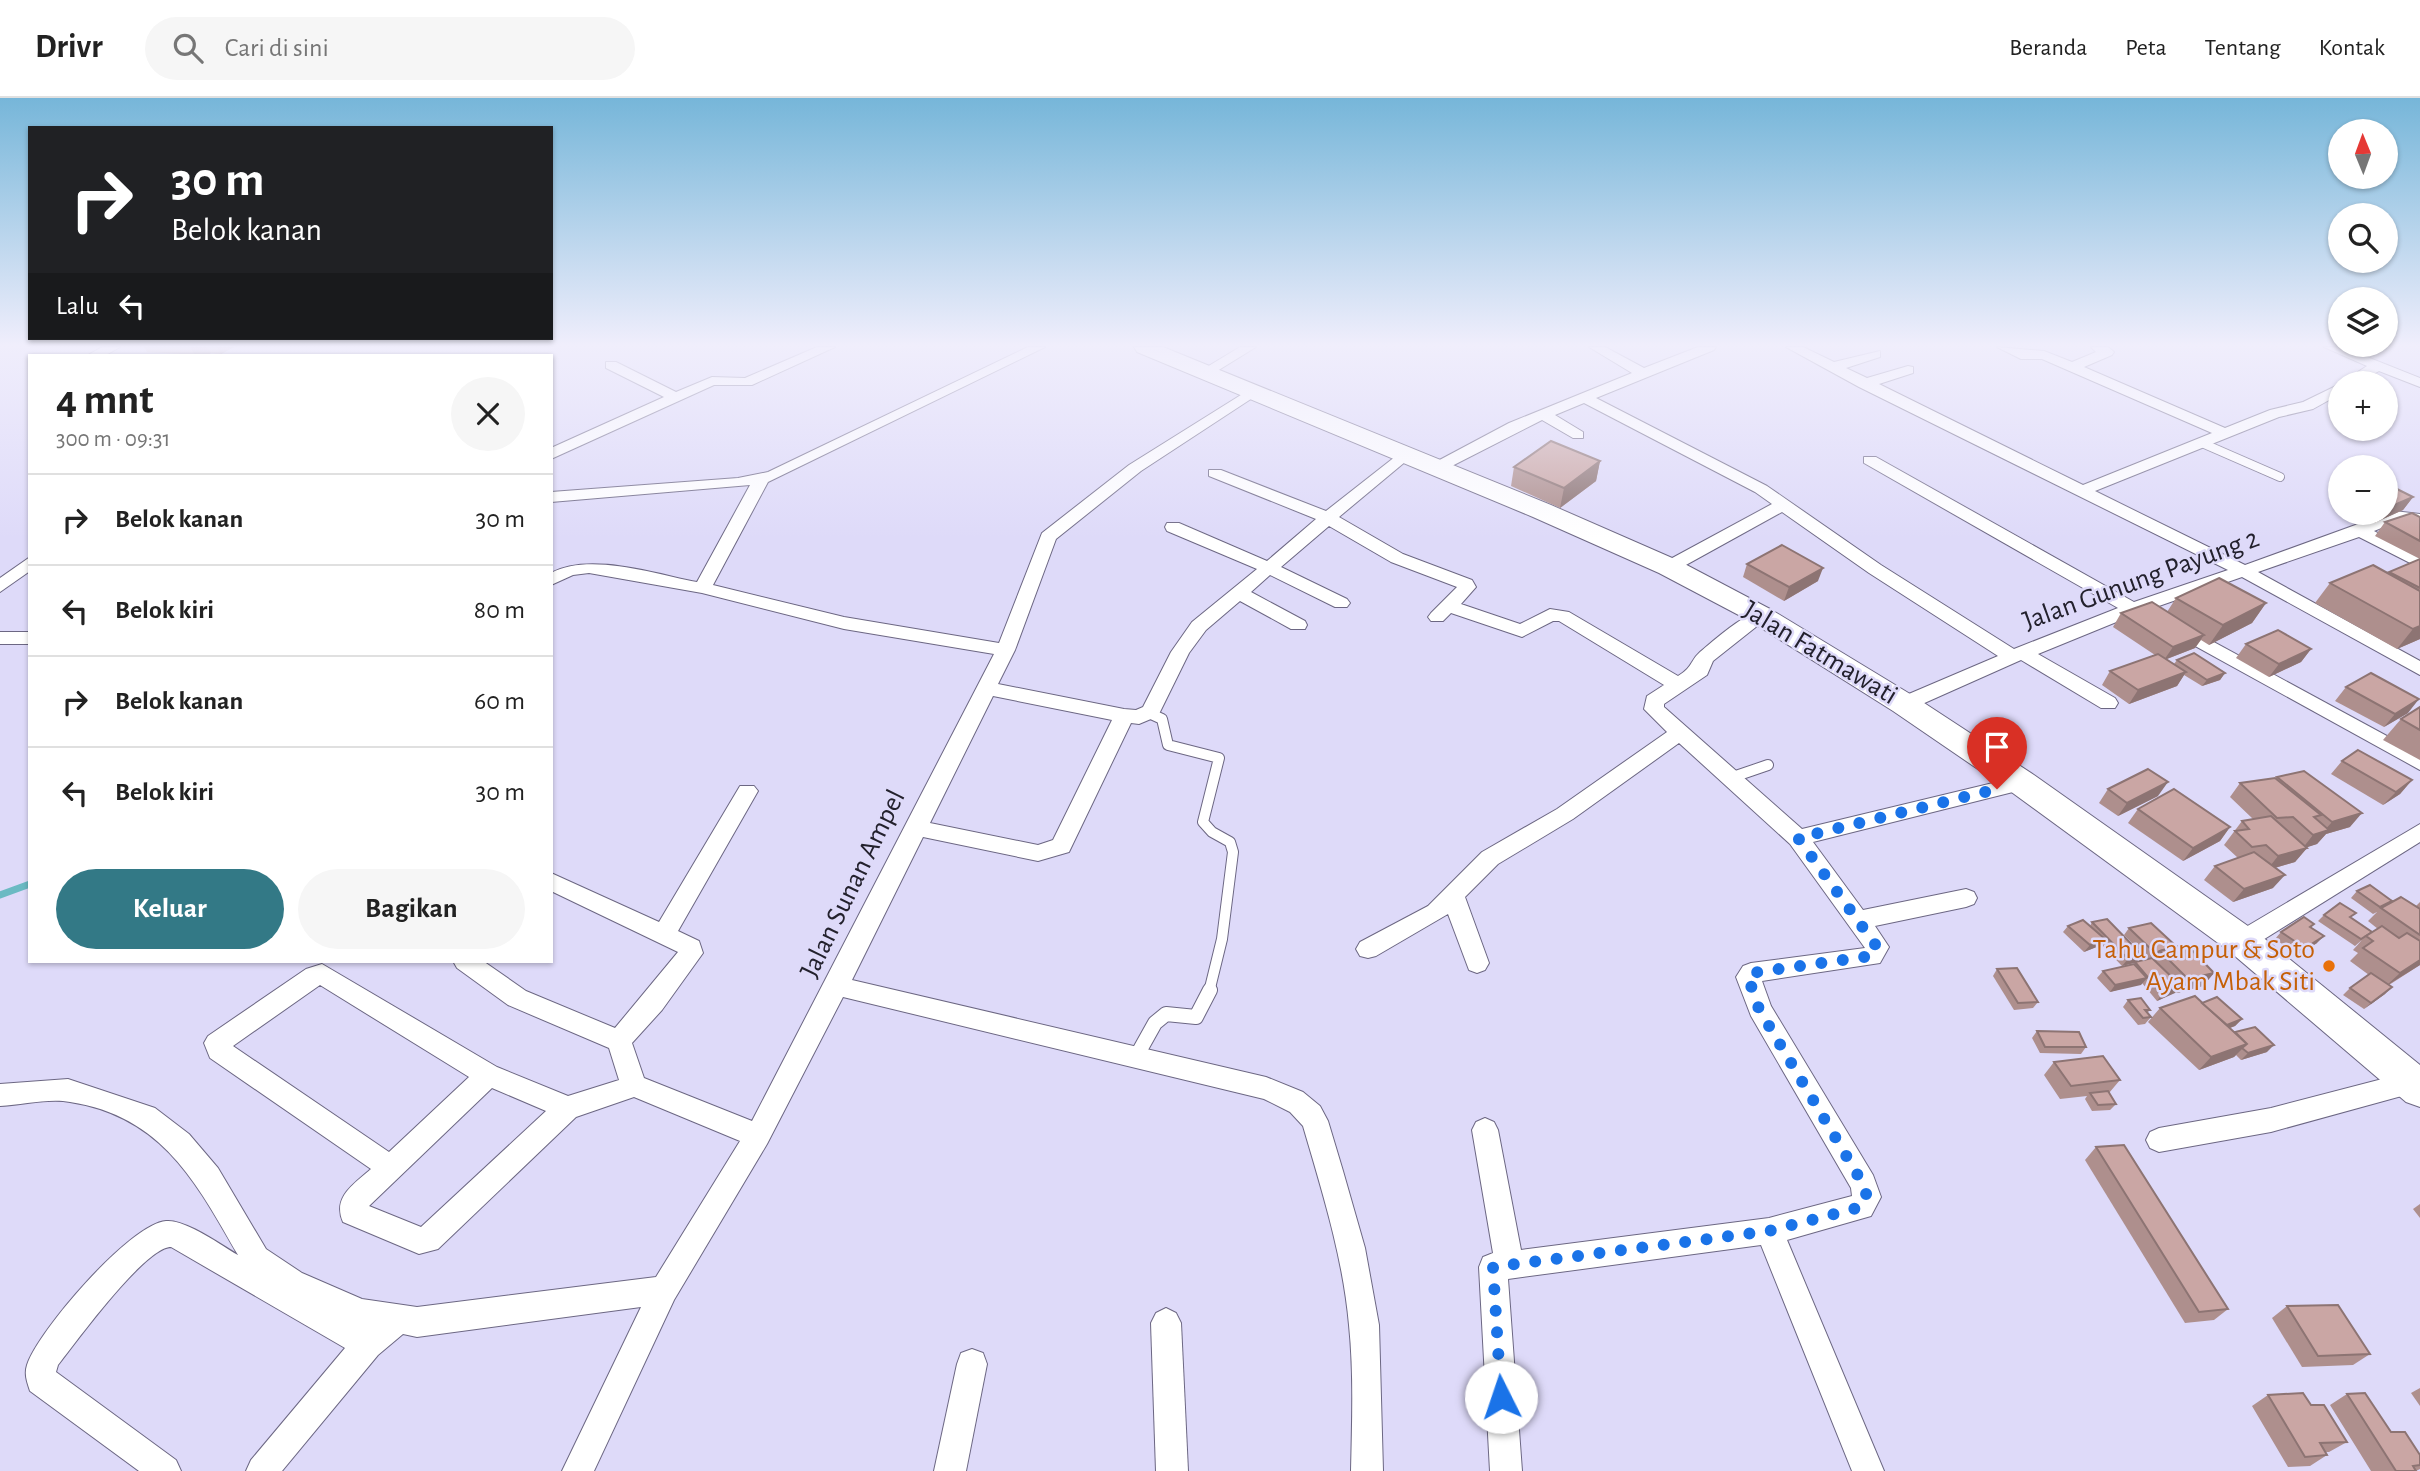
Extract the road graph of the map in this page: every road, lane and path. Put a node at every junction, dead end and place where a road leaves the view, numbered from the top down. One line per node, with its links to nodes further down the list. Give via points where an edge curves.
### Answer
1 (644, 411): 14 (street)
2 (907, 411): 20 (street)
3 (1224, 411): 43 (street, Jalan Sunan Ampel, via 1135,468 1054,531 1042,550)
4 (1297, 411): 15 (main road, Jalan Fatmawati)
5 (1550, 411): 10 (street)
6 (1610, 411): 23 (street)
7 (1920, 411): 21 (street)
8 (2174, 411): 11 (street)
9 (2284, 411): 11 (street)
10 (1542, 414): 12 (street); 17 (street)
11 (2225, 433): 13 (street)
12 (1578, 435)
13 (2202, 443): 19 (lane); 21 (street)
14 (553, 453)
15 (1405, 454): 17 (main road, Jalan Fatmawati); 24 (street)
16 (1870, 460): 38 (street)
17 (1438, 467): 31 (main road, Jalan Fatmawati)
18 (1215, 472): 24 (street)
19 (2280, 477)
20 (761, 480): 22 (street); 35 (street)
21 (2084, 490): 32 (street)
22 (553, 497)
23 (1784, 504): 31 (street); 44 (street, via 1875,569)
24 (1328, 518): 30 (street); 46 (street, via 1397,558 1466,583 1443,612 1518,629 1549,615 1563,616)
25 (2420, 519): 27 (street, Jalan Gunung Payung 2, via 2400,515)
26 (1174, 527): 30 (street)
27 (2361, 531): 28 (street); 32 (street, Jalan Gunung Payung 2)
28 (2420, 562)
29 (28, 564): 34 (street)
30 (1268, 567): 36 (street); 37 (street)
31 (1669, 567): 39 (main road, Jalan Fatmawati)
32 (2245, 572): 38 (street, Jalan Gunung Payung 2); 45 (street)
33 (553, 579): 35 (street, via 569,570 589,568)
34 (0, 587)
35 (702, 588): 43 (street, via 844,623)
36 (1237, 592): 40 (street); 50 (street, via 1189,638)
37 (1341, 603)
38 (2136, 608): 44 (street, Jalan Gunung Payung 2); 53 (street)
39 (1760, 615): 46 (street, via 1705,658 1700,671); 49 (main road, Jalan Fatmawati)
40 (1298, 625)
41 (0, 638): 42 (street)
42 (28, 638)
43 (1006, 650): 47 (street, Jalan Sunan Ampel)
44 (2016, 654): 48 (street); 49 (street, Jalan Gunung Payung 2)
45 (2420, 670)
46 (1678, 685): 52 (street, via 1653,705)
47 (984, 688): 51 (street); 58 (street, Jalan Sunan Ampel)
48 (2108, 703)
49 (1904, 704): 56 (main road, Jalan Fatmawati)
50 (1149, 713): 51 (street); 72 (lane, via 1162,719 1168,745 1219,758 1203,821 1230,842 1233,852 1206,1007 1196,1017 1166,1014 1155,1023)
51 (1124, 716): 58 (street, via 1067,837 1054,850 1038,853)
52 (1680, 733): 55 (street); 62 (street, via 1565,814 1490,858)
53 (2420, 763)
54 (1768, 765): 55 (lane)
55 (1730, 778): 60 (street)
56 (2022, 783): 60 (street); 66 (main road, Jalan Fatmawati)
57 (747, 791): 65 (street)
58 (915, 828): 70 (street, Jalan Sunan Ampel)
59 (2420, 832): 66 (street)
60 (1798, 838): 64 (street)
61 (553, 882): 65 (street)
62 (1454, 897): 67 (street, via 1436,912); 69 (street)
63 (1966, 898): 64 (street)
64 (1858, 920): 82 (street, via 1877,947 1872,956 1748,977 1759,1009 1867,1197 1861,1207)
65 (665, 933): 71 (street, via 688,945 691,953)
66 (2242, 941): 74 (main road, Jalan Fatmawati)
67 (1368, 949)
68 (468, 963): 71 (street, via 517,998)
69 (1477, 963)
70 (836, 986): 72 (street); 79 (street, Jalan Sunan Ampel)
71 (619, 1041): 75 (street)
72 (1136, 1057): 94 (street, via 1266,1088 1299,1103 1315,1121 1363,1323)
73 (488, 1075): 77 (street); 81 (street); 81 (street, via 323,974 217,1043 219,1050)
74 (2416, 1085): 80 (street, via 2271,1120)
75 (634, 1086): 77 (street); 79 (street)
76 (0, 1095): 85 (street, via 68,1090 146,1115 180,1142 208,1177 256,1259 304,1288 361,1313)
77 (567, 1108): 81 (street, via 428,1240 419,1241 353,1213 354,1202)
78 (1485, 1129): 83 (street)
79 (758, 1136): 84 (street, Jalan Sunan Ampel)
80 (2159, 1140)
81 (391, 1168)
82 (1769, 1231): 83 (street); 96 (street)
83 (1509, 1263): 95 (street, via 1493,1267)
84 (664, 1290): 85 (street); 91 (street, Jalan Sunan Ampel)
85 (396, 1321): 87 (street)
86 (1166, 1323): 93 (street)
87 (367, 1344): 89 (street, via 174,1234 151,1240 47,1354 41,1380); 90 (street)
88 (972, 1364): 92 (street)
89 (165, 1471)
90 (262, 1471)
91 (578, 1471)
92 (950, 1471)
93 (1172, 1471)
94 (1367, 1471)
95 (1506, 1471)
96 (1868, 1471)

